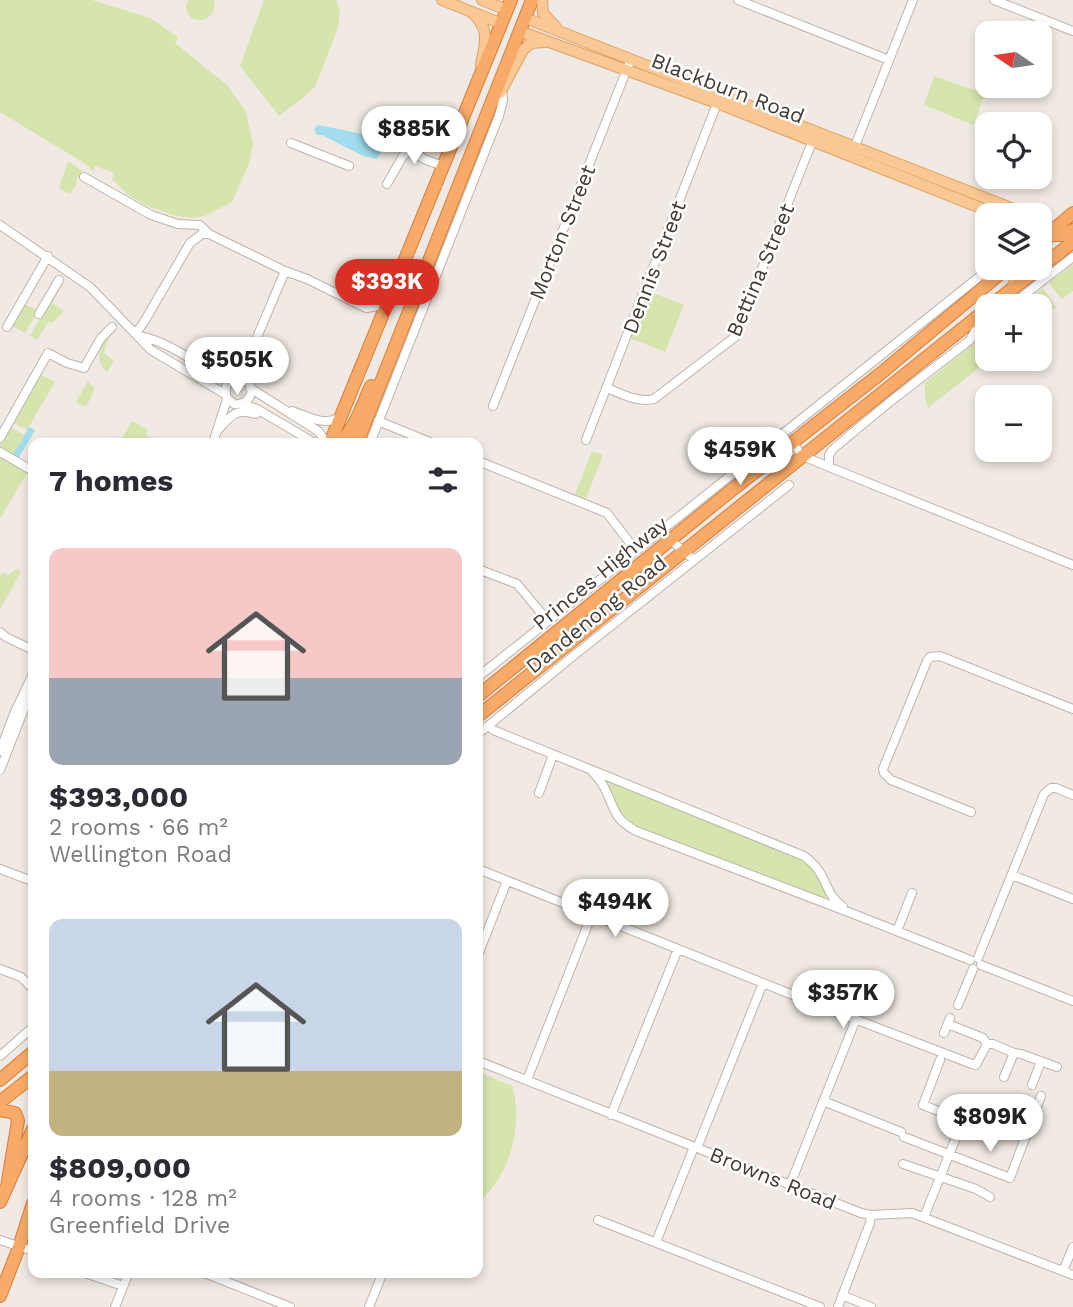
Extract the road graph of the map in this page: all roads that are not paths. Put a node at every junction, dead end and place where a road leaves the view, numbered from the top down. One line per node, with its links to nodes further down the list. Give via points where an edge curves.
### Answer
1 (442, 0): 9 (main road, Blackburn Road)
2 (482, 0): 8 (main road, Blackburn Road)
3 (532, 0): 10 (highway)
4 (542, 0): 14 (main road, via 545,16)
5 (738, 0): 16 (street)
6 (913, 0): 16 (street)
7 (994, 0): 13 (street)
8 (509, 5): 10 (highway, Blackburn Road); 11 (highway)
9 (471, 12): 11 (main road, Blackburn Road); 18 (main road, via 485,29)
10 (525, 18): 12 (highway); 14 (main road, Blackburn Road)
11 (502, 24): 12 (highway, Blackburn Road); 18 (highway)
12 (519, 31): 15 (main road, Blackburn Road); 19 (highway)
13 (1073, 31)
14 (563, 33): 17 (main road, Blackburn Road)
15 (550, 42): 17 (main road, Blackburn Road); 19 (main road, via 528,46)
16 (889, 60): 25 (street)
17 (629, 64): 20 (main road, Blackburn Road); 71 (street, Morton Street)
18 (482, 66): 19 (highway); 27 (highway)
19 (503, 81): 46 (highway); 61 (street, via 499,116)
20 (719, 99): 22 (main road, Blackburn Road); 25 (main road, Blackburn Road); 67 (street, Dennis Street)
21 (411, 138): 24 (street)
22 (812, 142): 25 (main road, Blackburn Road); 67 (street, Bettina Street, via 734,337 654,399 639,400)
23 (291, 143): 26 (street)
24 (412, 150): 27 (street); 29 (street, via 403,156)
25 (853, 152): 30 (main road, Blackburn Road); 31 (main road, Blackburn Road)
26 (349, 166)
27 (443, 166): 45 (highway)
28 (83, 177): 35 (street, via 151,215 200,225)
29 (387, 184)
30 (995, 203)
31 (975, 205)
32 (1070, 221): 34 (highway, via 1062,235)
33 (0, 225): 37 (street)
34 (1052, 232)
35 (209, 234): 39 (street); 53 (street, via 190,243)
36 (1073, 242): 43 (highway, Princes Highway)
37 (48, 256): 50 (street); 53 (street, via 90,287)
38 (1073, 257): 44 (street, Princes Highway)
39 (285, 271): 47 (street); 55 (street)
40 (59, 280): 48 (street)
41 (980, 280): 59 (street, Dandenong Road)
42 (982, 280): 62 (highway, Princes Highway)
43 (1015, 294)
44 (1017, 294)
45 (388, 302): 47 (street); 54 (highway)
46 (411, 303): 63 (highway); 82 (highway)
47 (366, 307): 54 (street, via 373,319)
48 (39, 314)
49 (975, 320): 58 (highway, Princes Highway)
50 (7, 327)
51 (112, 327): 77 (street, via 84,368 48,353)
52 (975, 331): 57 (street, Princes Highway)
53 (137, 335): 56 (street); 60 (street, via 151,350)
54 (371, 341): 73 (highway)
55 (250, 354): 64 (street); 65 (street)
56 (187, 356): 60 (street); 64 (street)
57 (949, 356): 58 (street); 70 (street, Princes Highway)
58 (927, 357): 66 (highway, Princes Highway)
59 (871, 363): 62 (street); 96 (street, Dandenong Road)
60 (180, 367): 68 (street)
61 (400, 367): 63 (street); 75 (street)
62 (880, 374): 66 (street); 87 (highway, Princes Highway)
63 (384, 375): 83 (highway)
64 (234, 380): 65 (street); 68 (street, via 226,386)
65 (249, 386): 68 (street, via 248,400); 72 (street)
66 (889, 387): 69 (highway, Princes Highway)
67 (607, 388): 86 (street, Dennis Street)
68 (232, 400): 74 (street); 76 (street)
69 (874, 400): 70 (street); 89 (highway, Princes Highway)
70 (891, 401): 91 (street, Princes Highway, via 833,449)
71 (493, 406)
72 (279, 407): 73 (street, via 325,422); 80 (street)
73 (342, 414): 81 (highway)
74 (270, 418): 76 (street, via 239,412); 79 (street)
75 (378, 421): 84 (street); 85 (street)
76 (218, 430): 78 (street)
77 (0, 438)
78 (215, 438)
79 (303, 438)
80 (324, 438)
81 (330, 438)
82 (345, 438)
83 (359, 438)
84 (372, 438)
85 (420, 438)
86 (586, 440)
87 (792, 443): 89 (street); 96 (highway, Princes Highway)
88 (0, 452): 92 (street)
89 (803, 456): 91 (street); 94 (highway, Princes Highway)
90 (483, 463): 97 (street, via 607,513)
91 (829, 467): 100 (street)
92 (28, 468)
93 (789, 485): 95 (street, Dandenong Road)
94 (763, 489): 95 (street); 98 (highway, Princes Highway)
95 (757, 510): 99 (street, Dandenong Road)
96 (666, 536): 97 (street, Dandenong Road); 98 (street, Dandenong Road); 108 (highway, Princes Highway)
97 (636, 551): 102 (street, Dandenong Road)
98 (683, 551): 99 (street, Dandenong Road); 106 (highway, Princes Highway)
99 (694, 560): 109 (street, Dandenong Road)
100 (1073, 565)
101 (483, 571): 102 (street, via 517,584)
102 (548, 621): 105 (street, Dandenong Road)
103 (0, 632): 104 (street)
104 (28, 648)
105 (483, 673)
106 (527, 677): 109 (street, Dandenong Road); 112 (highway, Princes Highway)
107 (28, 685): 115 (street)
108 (483, 692)
109 (522, 698): 113 (street, Dandenong Road)
110 (28, 703): 115 (street)
111 (1073, 709): 121 (street, via 940,656 930,657 884,773 891,780)
112 (483, 712)
113 (489, 725): 114 (street, Dandenong Road); 116 (street)
114 (483, 730)
115 (2, 750): 117 (street)
116 (553, 755): 118 (street); 119 (street)
117 (0, 770)
118 (591, 770): 129 (street, via 804,856 823,878 833,900); 129 (street, via 604,786 615,814 636,831)
119 (539, 793)
120 (1073, 795): 124 (street, via 1056,788 1044,794)
121 (971, 812)
122 (0, 869): 125 (street)
123 (483, 871): 126 (street)
124 (1012, 874): 128 (street); 134 (street)
125 (28, 880)
126 (507, 881): 130 (street); 132 (street)
127 (912, 893): 131 (street)
128 (1073, 899)
129 (851, 913): 131 (street)
130 (592, 914): 133 (street); 154 (street)
131 (897, 931): 134 (street)
132 (483, 942)
133 (678, 949): 137 (street); 160 (street)
134 (975, 963): 138 (street); 139 (street)
135 (0, 969): 136 (street)
136 (28, 983)
137 (763, 983): 140 (street); 162 (street)
138 (1073, 1001)
139 (958, 1005)
140 (856, 1019): 143 (street, via 976,1065); 157 (street)
141 (28, 1031): 146 (street)
142 (944, 1033): 143 (street, via 949,1021)
143 (987, 1044): 144 (street)
144 (1014, 1054): 148 (street); 151 (street)
145 (28, 1055): 152 (highway)
146 (0, 1056)
147 (940, 1060): 163 (street, via 923,1105 962,1121)
148 (1041, 1061): 150 (street); 155 (street)
149 (483, 1063): 154 (street, Browns Road)
150 (1057, 1068)
151 (1004, 1077)
152 (2, 1078)
153 (28, 1080): 158 (highway)
154 (527, 1080): 160 (street, Browns Road)
155 (1032, 1085)
156 (1041, 1096): 163 (street, via 1010,1178)
157 (824, 1101): 163 (street); 166 (street)
158 (0, 1102)
159 (0, 1110): 167 (highway, via 15,1113 18,1121)
160 (611, 1115): 162 (street, Browns Road)
161 (28, 1140): 167 (highway)
162 (695, 1148): 166 (street, Browns Road); 175 (street)
163 (949, 1154): 165 (street)
164 (903, 1164): 165 (street)
165 (941, 1176): 168 (street); 171 (street)
166 (790, 1185): 170 (street, Browns Road)
167 (7, 1187): 169 (highway)
168 (990, 1197)
169 (0, 1202)
170 (871, 1214): 171 (street, Browns Road, via 904,1212); 187 (street)
171 (924, 1217): 179 (street, Browns Road)
172 (28, 1219): 176 (highway)
173 (598, 1220): 175 (street)
174 (0, 1240): 176 (street)
175 (656, 1242): 191 (street)
176 (19, 1247): 178 (street); 186 (highway)
177 (1073, 1247): 179 (street)
178 (28, 1251)
179 (1063, 1271): 180 (street, Browns Road)
180 (1073, 1275)
181 (97, 1278): 185 (street)
182 (126, 1278): 185 (street)
183 (217, 1278): 189 (street)
184 (381, 1278): 190 (street)
185 (122, 1288): 188 (street)
186 (0, 1296)
187 (842, 1296): 192 (street); 193 (street)
188 (115, 1307)
189 (290, 1307)
190 (369, 1307)
191 (820, 1307)
192 (838, 1307)
193 (871, 1307)

